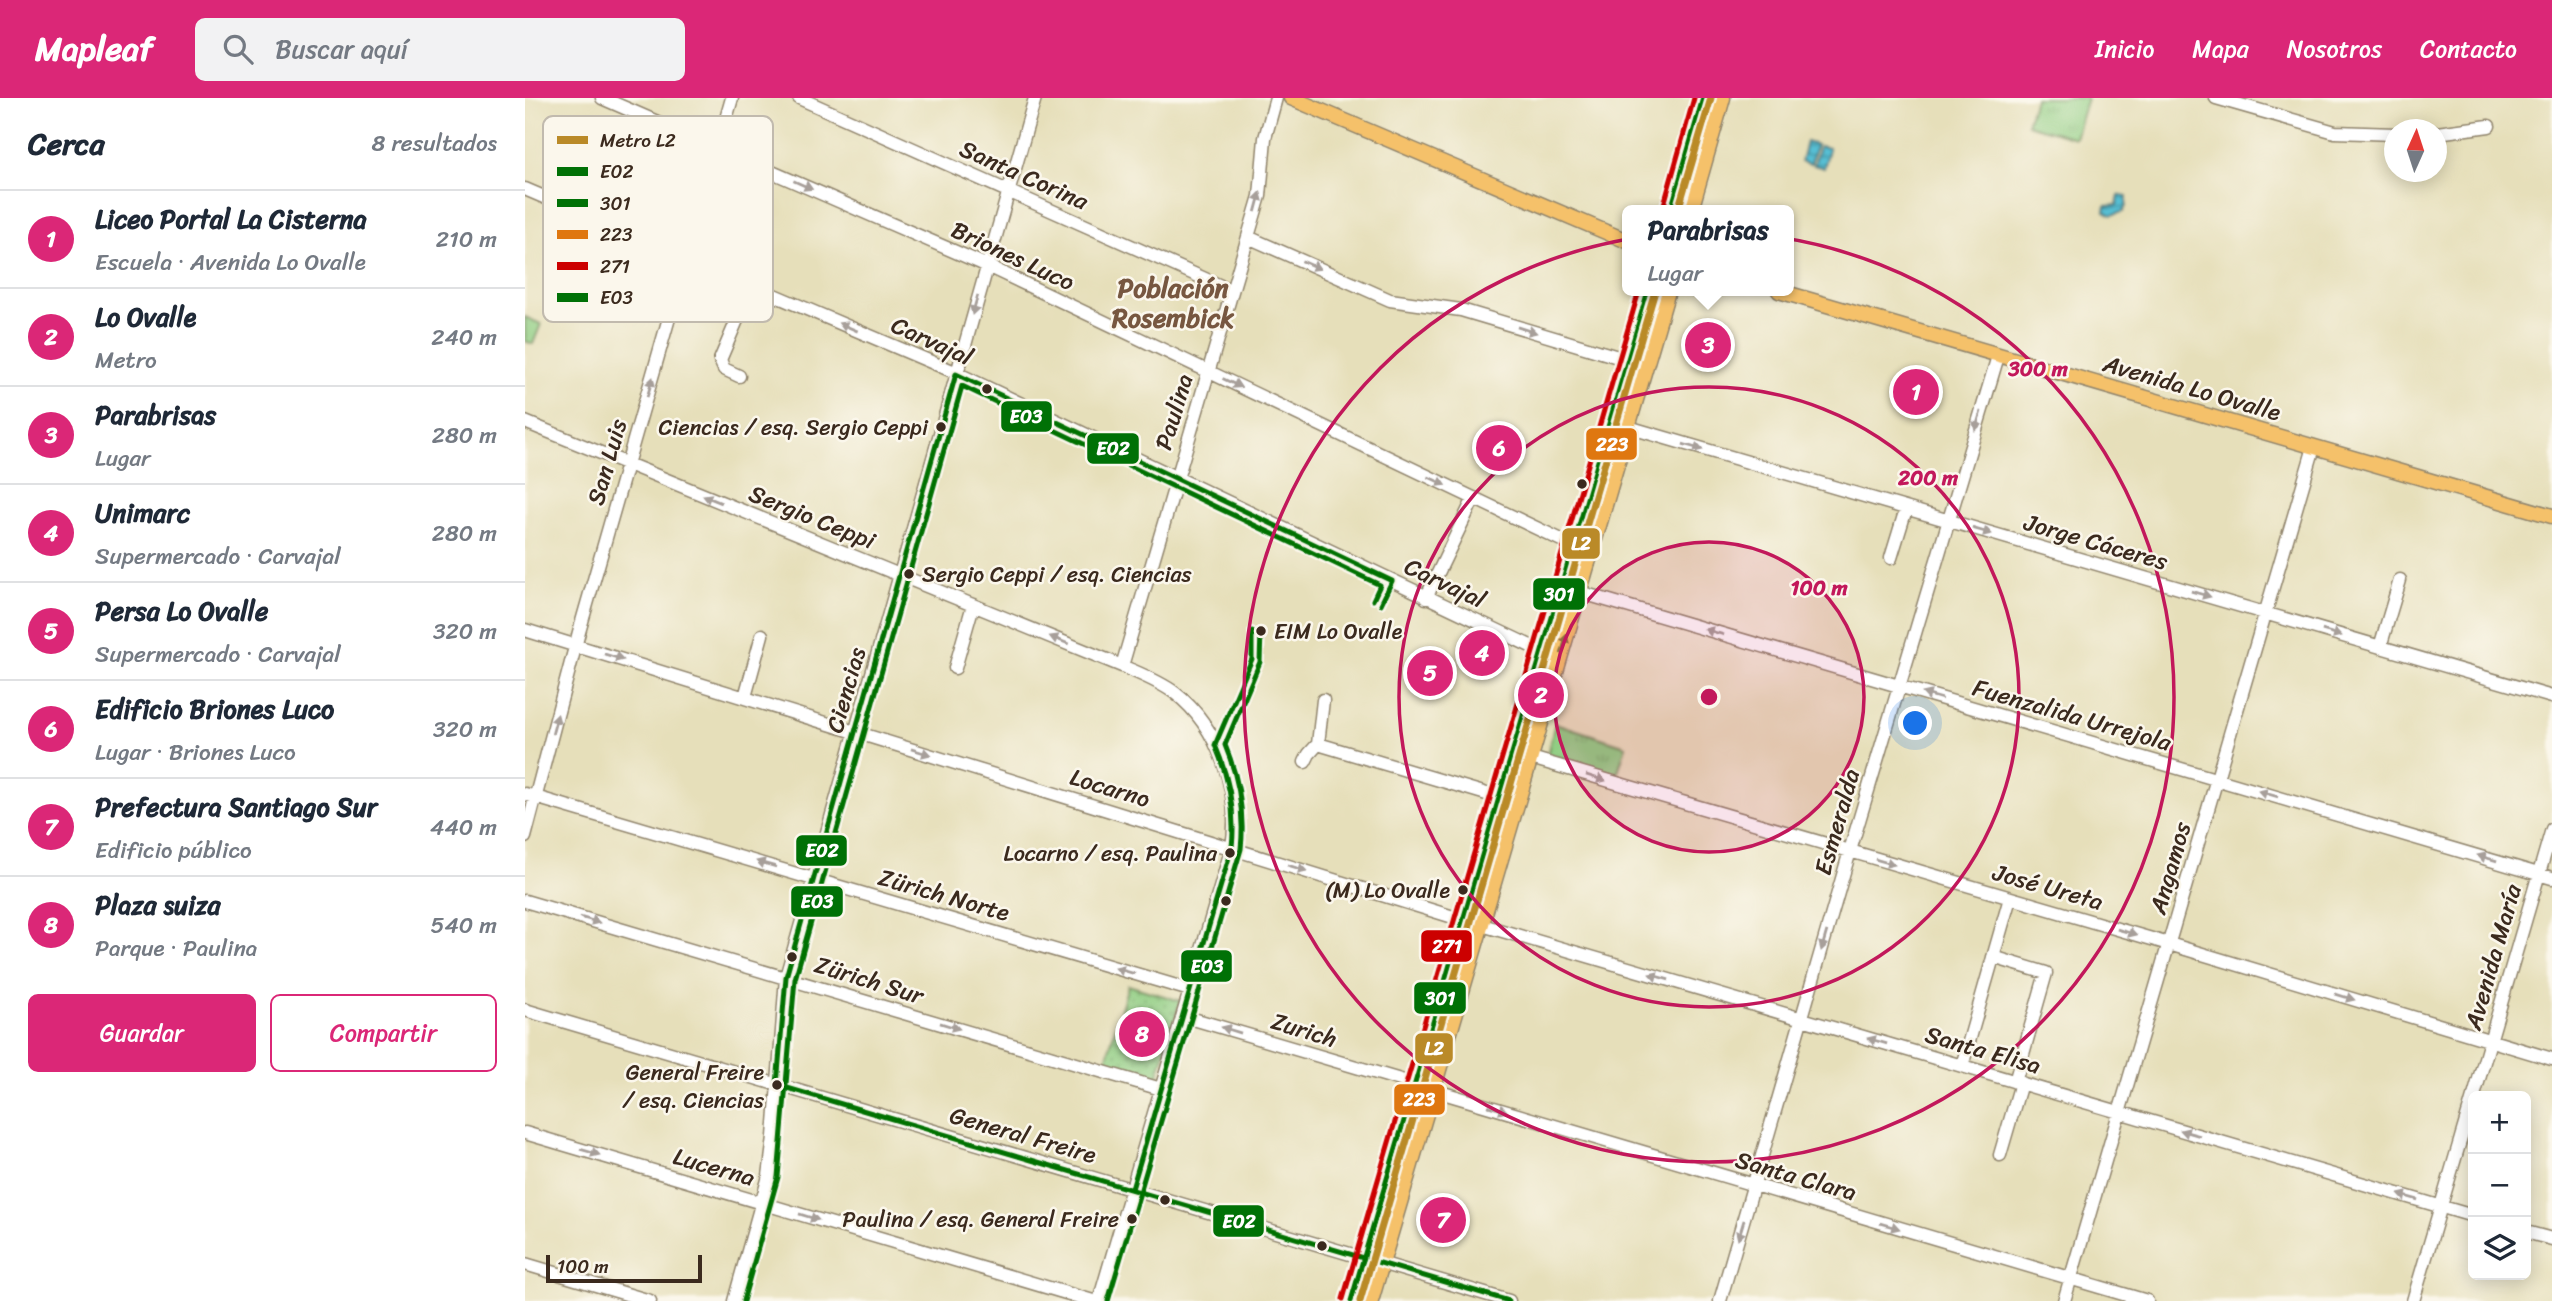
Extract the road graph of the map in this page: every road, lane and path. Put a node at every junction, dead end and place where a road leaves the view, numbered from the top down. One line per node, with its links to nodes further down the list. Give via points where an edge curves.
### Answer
1 (601, 98): 10 (street, Briones Luco)
2 (732, 98): 11 (street, San Luis)
3 (799, 98): 17 (street, Santa Corina)
4 (1035, 98): 17 (street, Ciencias)
5 (1276, 98): 21 (street, Paulina, one-way to 5, via 1262,189 1264,146)
6 (1291, 98): 22 (main road)
7 (1703, 98): 19 (main road)
8 (1723, 98): 20 (main road)
9 (2216, 98): 14 (street, via 2335,132)
10 (644, 116)
11 (727, 116)
12 (2489, 125): 13 (street)
13 (2447, 131)
14 (2384, 134)
15 (773, 171): 23 (street, Briones Luco, one-way to 23)
16 (525, 189): 18 (street, Carvajal)
17 (1007, 191): 23 (street, Ciencias); 24 (street, Santa Corina)
18 (543, 197)
19 (1672, 205)
20 (1693, 205)
21 (1248, 237): 24 (street, Paulina); 32 (street, one-way to 32, via 1390,300 1461,310)
22 (1622, 239)
23 (986, 266): 33 (street, Briones Luco); 34 (street, Ciencias, one-way to 34)
24 (1232, 291): 33 (street, Paulina)
25 (773, 294): 34 (street, Carvajal, one-way to 25)
26 (1794, 295): 31 (main road, Avenida Lo Ovalle)
27 (1647, 296): 32 (main road)
28 (1667, 296): 38 (main road)
29 (669, 322): 40 (street, San Luis, one-way to 29)
30 (736, 322): 35 (street, via 720,359 724,369)
31 (1998, 355): 39 (main road, Avenida Lo Ovalle); 45 (street, Esmeralda, one-way to 45)
32 (1628, 360): 36 (main road)
33 (1208, 371): 41 (street, Paulina); 42 (street, Briones Luco, one-way to 42)
34 (955, 374): 41 (street, Carvajal); 49 (street, Ciencias)
35 (739, 376)
36 (1615, 405): 38 (main road); 46 (main road)
37 (525, 422): 40 (street, Sergio Ceppi)
38 (1628, 427): 43 (street, Jorge Cáceres, one-way to 43); 47 (main road)
39 (2314, 447): 44 (main road, Avenida Lo Ovalle); 54 (street, Angamos)
40 (628, 465): 49 (street, Sergio Ceppi, one-way to 40); 57 (street, San Luis)
41 (1176, 479): 52 (street, Carvajal); 60 (street, Paulina)
42 (1474, 498): 46 (street, Briones Luco); 52 (street)
43 (1906, 509): 45 (street, Jorge Cáceres); 48 (street)
44 (2552, 516)
45 (1949, 521): 54 (street, Jorge Cáceres, one-way to 54); 62 (street, Esmeralda)
46 (1574, 546): 47 (street, Briones Luco); 59 (main road)
47 (1592, 549): 51 (main road)
48 (1891, 558)
49 (900, 575): 53 (street, Sergio Ceppi); 66 (street, Ciencias)
50 (2400, 580): 58 (street)
51 (1579, 592): 62 (street, Fuenzalida Urrejola, one-way to 51); 68 (main road, one-way to 51)
52 (1426, 598): 59 (street, Carvajal)
53 (973, 605): 60 (street, Sergio Ceppi, one-way to 53); 61 (street)
54 (2267, 614): 58 (street, Jorge Cáceres, one-way to 58); 70 (street, Angamos)
55 (525, 630): 57 (street, Locarno)
56 (762, 635): 63 (street)
57 (576, 645): 63 (street, Locarno, one-way to 63); 71 (street, San Luis, one-way to 57)
58 (2380, 647): 64 (street, Jorge Cáceres)
59 (1543, 652): 72 (main road)
60 (1122, 666): 76 (street, via 1176,694 1209,734 1231,790)
61 (955, 668)
62 (1899, 686): 70 (street, Fuenzalida Urrejola, one-way to 62); 77 (street, Esmeralda)
63 (745, 697): 66 (street, Locarno)
64 (2552, 697)
65 (1323, 700): 67 (street)
66 (856, 732): 76 (street, Locarno, one-way to 76); 79 (street, Ciencias)
67 (1318, 744): 69 (street); 72 (street)
68 (1531, 758): 73 (main road); 77 (street, José Ureta, one-way to 77)
69 (1305, 762)
70 (2218, 780): 78 (street, Fuenzalida Urrejola, one-way to 70); 84 (street, Angamos)
71 (531, 795): 75 (street, San Luis); 79 (street, Zürich Norte, one-way to 71)
72 (1499, 798): 73 (street); 83 (main road)
73 (1517, 803): 82 (main road)
74 (2552, 829): 78 (street, Avenida María)
75 (525, 837)
76 (1232, 847): 83 (street, Locarno, one-way to 83); 87 (street)
77 (1850, 851): 80 (street, José Ureta, one-way to 80); 90 (street, Esmeralda, one-way to 90)
78 (2546, 876): 91 (street, Avenida María)
79 (815, 879): 86 (street, Ciencias); 87 (street, Zürich Norte, one-way to 79)
80 (2010, 898): 84 (street, José Ureta, one-way to 84); 85 (street)
81 (525, 901): 86 (street, Zürich Sur, one-way to 86)
82 (1482, 925): 83 (main road); 90 (street, Santa Elisa, one-way to 82); 98 (main road)
83 (1460, 927): 95 (main road)
84 (2169, 944): 91 (street, José Ureta, one-way to 91); 100 (street, Angamos)
85 (1993, 957): 93 (street); 94 (street, via 2046,973)
86 (786, 977): 96 (street, Ciencias); 97 (street, Zürich Sur, one-way to 97)
87 (1190, 990): 89 (street)
88 (525, 1010): 96 (street, General Freire)
89 (1183, 1016): 95 (street, Zurich, one-way to 89); 97 (street)
90 (1802, 1019): 93 (street, Santa Elisa, one-way to 90); 104 (street, Esmeralda)
91 (2490, 1041): 92 (street, José Ureta); 99 (street, Avenida María)
92 (2552, 1059)
93 (1962, 1066): 94 (street, Santa Elisa)
94 (2018, 1082): 100 (street, Santa Elisa); 103 (street)
95 (1414, 1084): 111 (main road)
96 (777, 1085): 105 (street, General Freire); 106 (street, Ciencias, via 773,1147)
97 (1161, 1089): 105 (street)
98 (1433, 1090): 104 (street, Santa Clara, one-way to 104); 113 (main road)
99 (2475, 1091)
100 (2120, 1112): 107 (street, Santa Elisa, one-way to 100); 114 (street, Angamos)
101 (2468, 1114): 107 (street, Avenida María)
102 (525, 1133): 106 (street, Lucerna, one-way to 106)
103 (2000, 1155)
104 (1754, 1186): 114 (street, Santa Clara, one-way to 114); 122 (street, Esmeralda, one-way to 122)
105 (1132, 1189): 111 (street, General Freire); 118 (street)
106 (762, 1203): 116 (street, Ciencias); 117 (street, Lucerna, one-way to 117)
107 (2441, 1207): 108 (street, Santa Elisa); 125 (street, Avenida María)
108 (2468, 1215)
109 (2531, 1233): 110 (street)
110 (2552, 1239)
111 (1363, 1258): 113 (street, General Freire); 119 (main road)
112 (525, 1264): 115 (street)
113 (1383, 1264): 120 (main road); 121 (street, General Freire)
114 (2070, 1279): 123 (street, Angamos); 124 (street, Santa Clara)
115 (650, 1301)
116 (734, 1301)
117 (1093, 1301)
118 (1098, 1301)
119 (1351, 1301)
120 (1371, 1301)
121 (1509, 1301)
122 (1720, 1301)
123 (2064, 1301)
124 (2147, 1301)
125 (2413, 1301)

